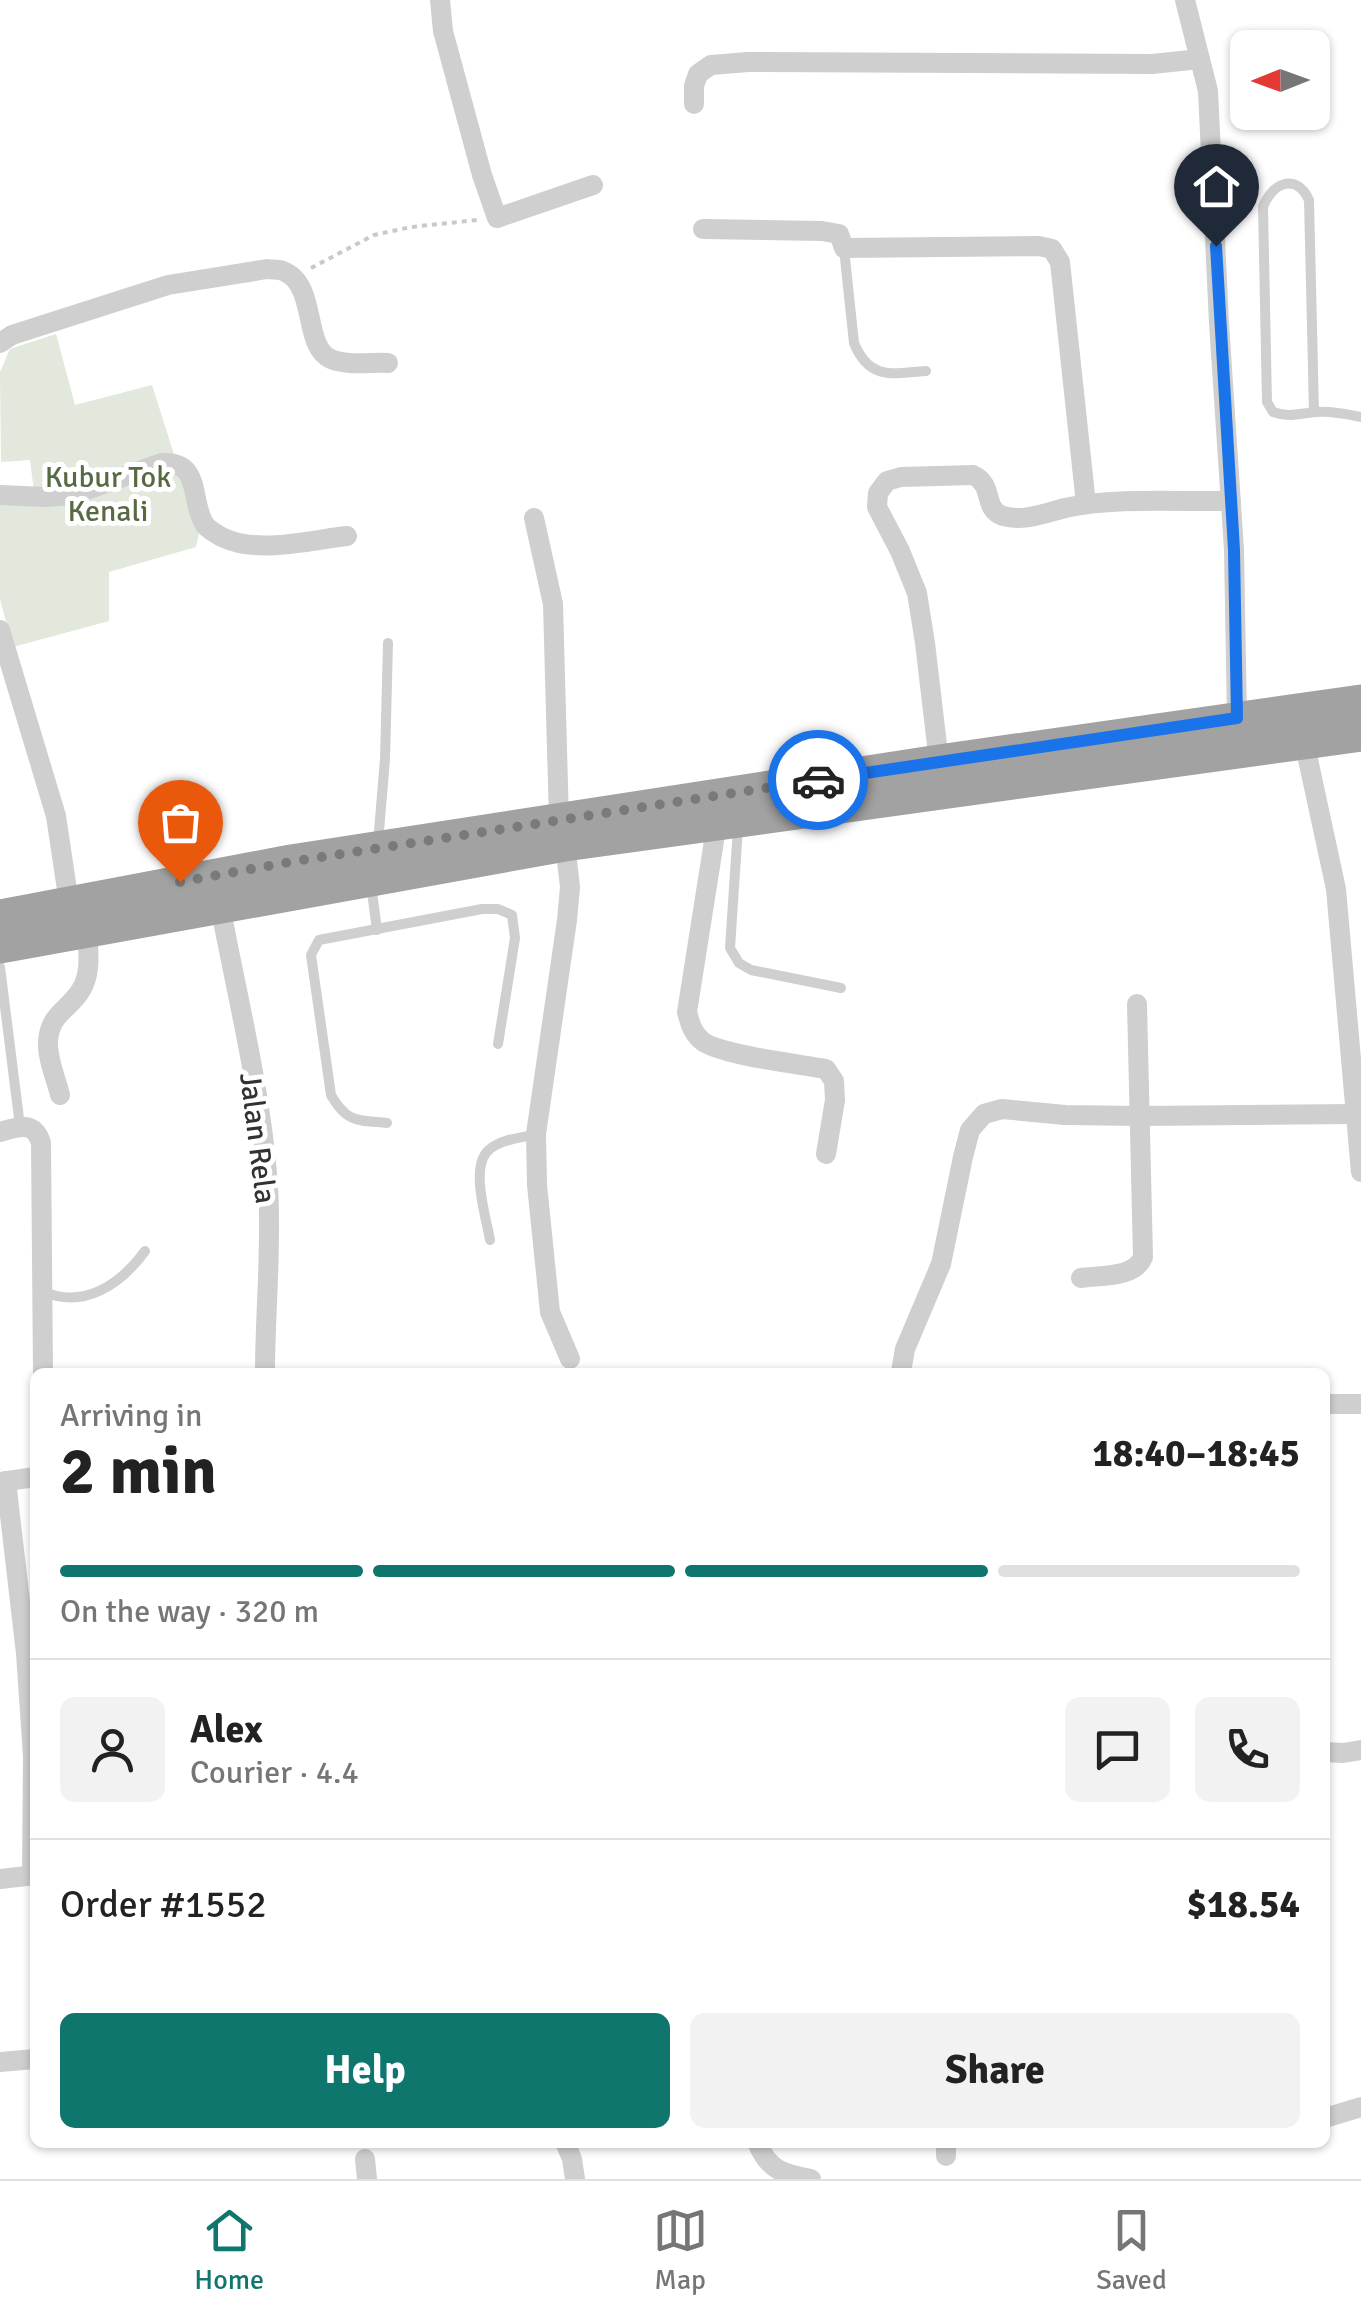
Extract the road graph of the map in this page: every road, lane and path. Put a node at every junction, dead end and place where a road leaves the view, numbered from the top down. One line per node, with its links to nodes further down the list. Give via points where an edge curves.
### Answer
1 (440, 0): 6 (street)
2 (1185, 0): 3 (street)
3 (1200, 59): 4 (street, via 748,62 698,74); 16 (street, via 1208,91)
4 (694, 104)
5 (593, 186): 6 (street)
6 (496, 218): 9 (path, via 374,234)
7 (703, 229): 8 (street, via 822,231 838,234)
8 (844, 248): 12 (lane, via 859,356 884,373); 17 (street, via 1039,246 1056,252)
9 (294, 278): 10 (street, via 267,269 168,285); 11 (street, via 326,357)
10 (0, 343)
11 (388, 363)
12 (926, 371)
13 (1314, 412): 13 (lane, via 1282,416 1267,402 1263,207 1268,192 1281,185 1295,184 1309,200); 14 (lane)
14 (1361, 417)
15 (0, 495): 19 (street, via 72,496 175,462 187,470 206,526 225,538 252,546)
16 (1231, 501): 17 (street); 23 (street)
17 (1086, 504): 26 (street, via 999,515 982,479 973,475 901,477 878,492 877,506 917,593)
18 (534, 518): 28 (street, via 552,604)
19 (348, 536)
20 (1, 634): 32 (street, via 56,816)
21 (388, 643): 29 (lane)
22 (1361, 702): 23 (highway)
23 (1237, 718): 26 (highway)
24 (1361, 734): 25 (highway)
25 (1304, 741): 27 (highway); 40 (street, via 1336,889)
26 (939, 762): 28 (highway)
27 (728, 821): 28 (highway); 36 (lane, via 730,948 739,963); 45 (street, via 687,1012 692,1031 722,1050 826,1068 835,1100)
28 (562, 832): 29 (highway); 44 (street, via 570,886)
29 (373, 864): 30 (highway); 32 (highway, via 290,862); 33 (lane)
30 (220, 905): 32 (highway); 53 (street, Jalan Rela, via 268,1188)
31 (0, 916): 32 (highway)
32 (78, 916): 34 (highway); 39 (street, via 87,978 51,1025 48,1042)
33 (377, 930): 38 (lane, via 482,909 512,914 515,938); 42 (lane, via 319,940 311,955 332,1094 354,1120)
34 (0, 946)
35 (0, 967): 43 (lane)
36 (841, 988)
37 (1138, 1004): 41 (street)
38 (498, 1044)
39 (60, 1095)
40 (1355, 1114): 41 (street); 46 (street)
41 (1141, 1116): 49 (street, via 1143,1257 1130,1271); 54 (street, via 1002,1109 984,1114 970,1130 942,1264)
42 (388, 1123)
43 (10, 1130): 50 (street, via 35,1130 41,1143)
44 (536, 1134): 47 (lane, via 500,1143 482,1158 478,1172); 51 (street, via 550,1312)
45 (826, 1154)
46 (1361, 1172)
47 (490, 1240)
48 (145, 1251): 50 (lane, via 106,1289 72,1298)
49 (1081, 1278)
50 (42, 1290): 52 (street)
51 (570, 1358)
52 (42, 1368)
53 (265, 1368)
54 (902, 1368)
55 (1330, 1404): 56 (street)
56 (1361, 1404)
57 (30, 1478): 58 (street)
58 (3, 1481): 59 (street)
59 (30, 1653)
60 (1361, 1750): 61 (street)
61 (1330, 1752)
62 (30, 1876): 63 (street)
63 (0, 1879)
64 (30, 2059): 65 (street)
65 (0, 2062)
66 (1361, 2107): 67 (street)
67 (1330, 2116)
68 (568, 2148): 70 (street)
69 (761, 2148): 71 (street, via 770,2166)
70 (575, 2179)
71 (810, 2179)

